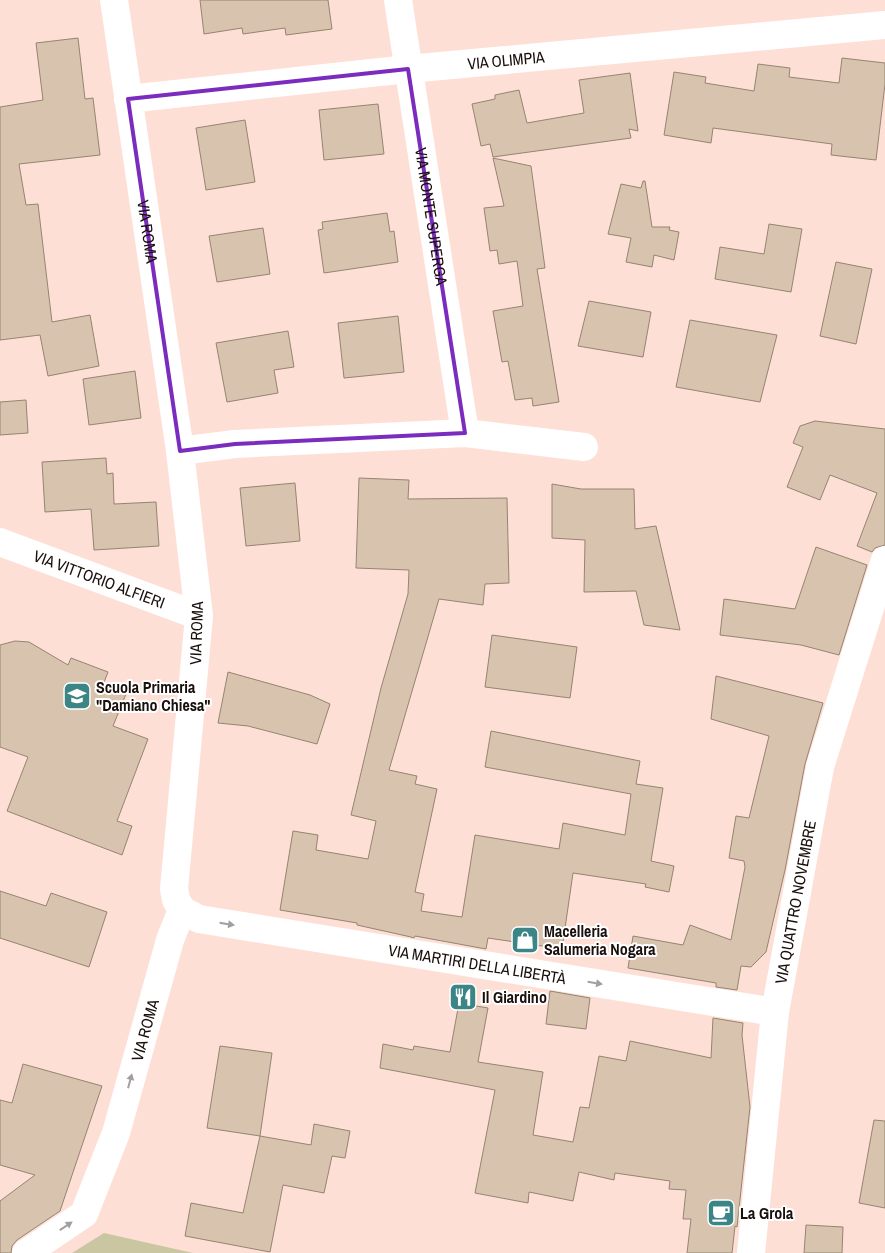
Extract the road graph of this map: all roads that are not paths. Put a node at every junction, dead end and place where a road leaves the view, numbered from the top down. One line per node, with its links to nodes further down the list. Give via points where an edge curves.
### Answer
1 (114, 0): 5 (street, VIA ROMA)
2 (398, 0): 4 (street, VIA MONTE SUPERGA)
3 (885, 25): 4 (street, VIA OLIMPIA)
4 (408, 69): 5 (street, VIA OLIMPIA); 6 (street, VIA MONTE SUPERGA)
5 (128, 99): 8 (street, VIA ROMA)
6 (465, 433): 7 (street); 8 (street, via 235,444)
7 (584, 447)
8 (180, 451): 11 (street, VIA ROMA)
9 (0, 542): 11 (street, VIA VITTORIO ALFIERI)
10 (885, 560): 13 (street, VIA QUATTRO NOVEMBRE, via 820,767)
11 (200, 616): 12 (street, VIA ROMA, via 174,889)
12 (182, 910): 13 (street, VIA MARTIRI DELLA LIBERTÀ, one-way to 13, via 199,919); 14 (street, VIA ROMA, one-way to 12, via 84,1214 116,1133 170,940)
13 (775, 1012): 15 (street, VIA QUATTRO NOVEMBRE)
14 (26, 1253)
15 (751, 1253)

